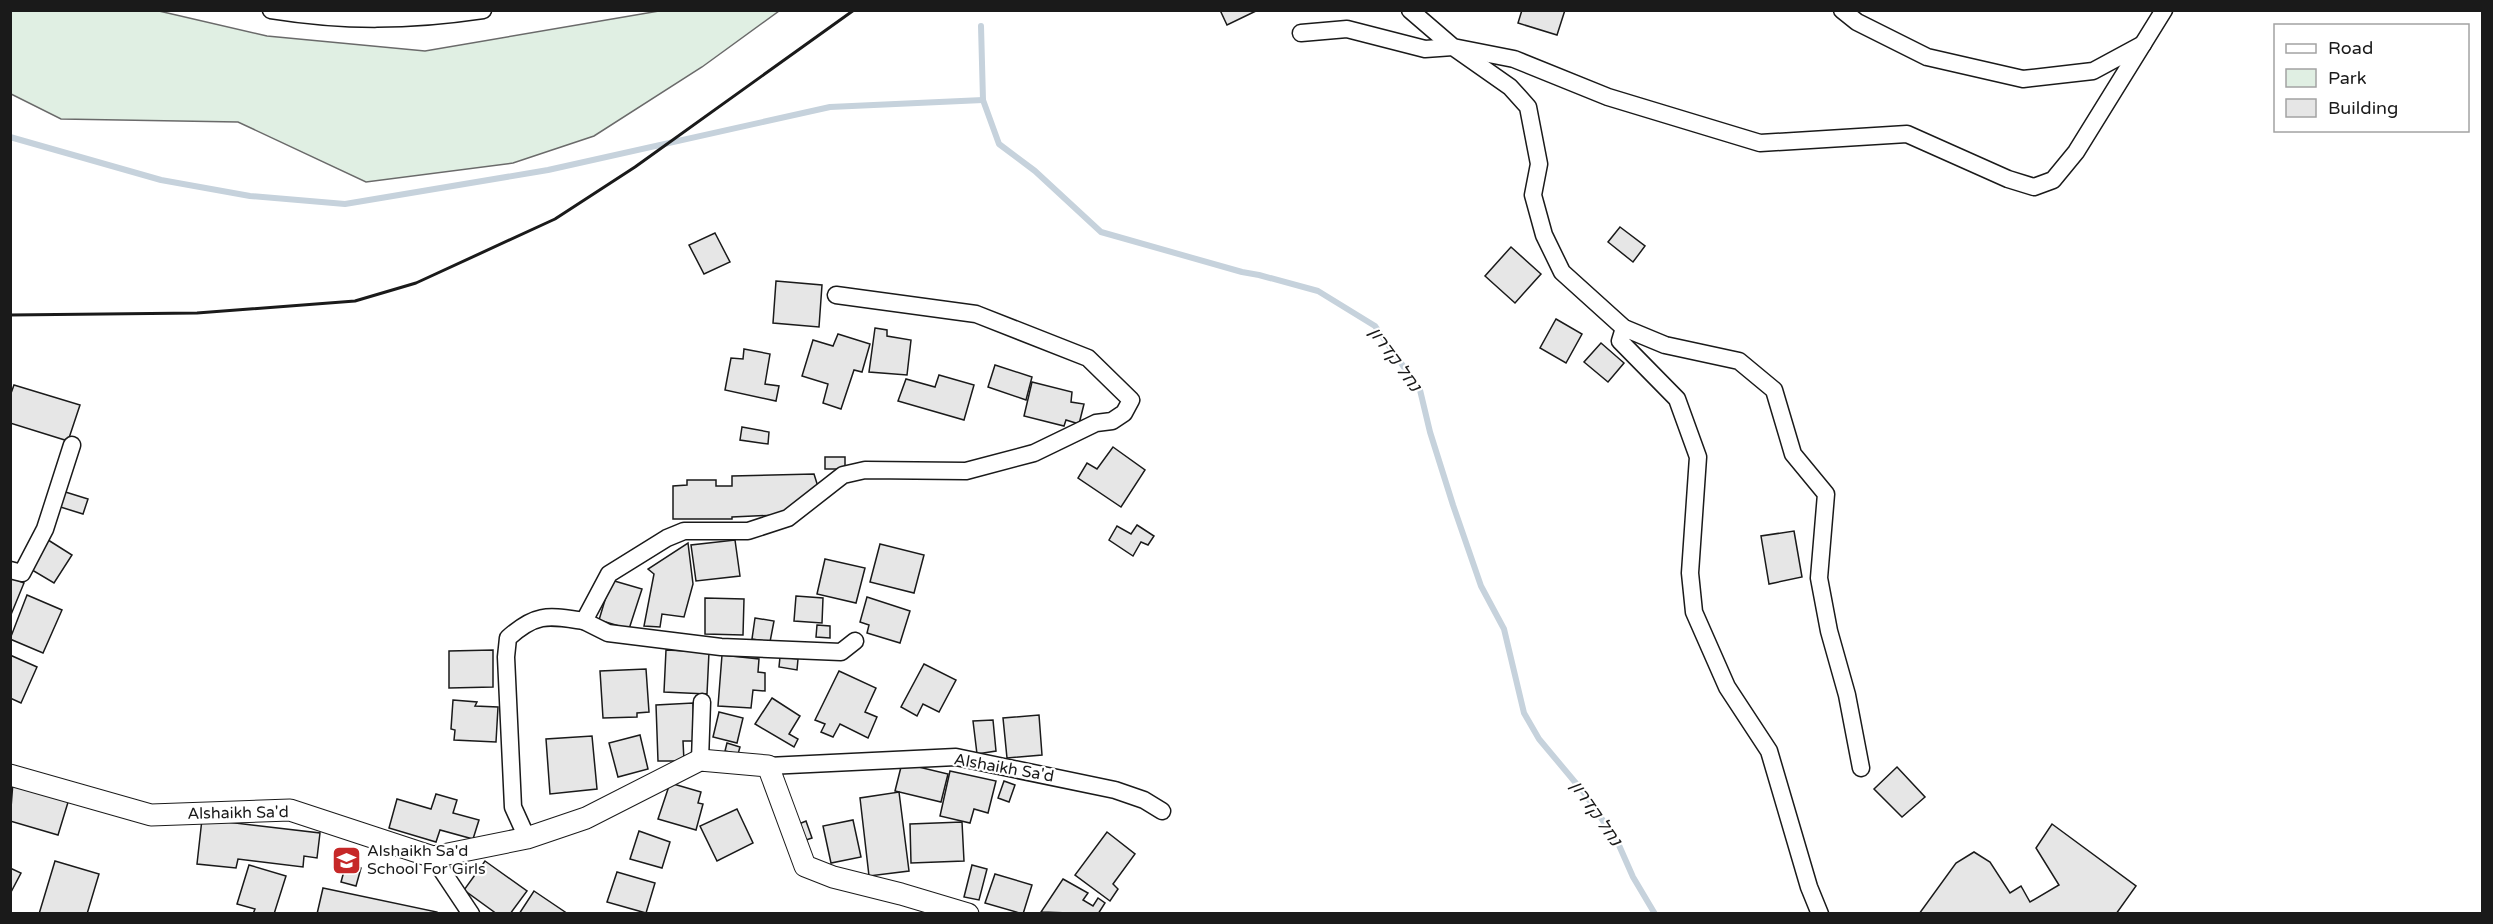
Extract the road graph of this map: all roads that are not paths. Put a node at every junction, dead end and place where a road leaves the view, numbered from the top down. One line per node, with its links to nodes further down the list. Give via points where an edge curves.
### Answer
1 (271, 10): 2 (street, via 353,20 431,18)
2 (483, 10)
3 (1410, 10): 8 (street)
4 (1842, 10): 7 (street, via 1857,22 1927,57 2023,80 2093,71)
5 (2164, 10): 7 (street)
6 (1301, 33): 8 (street, via 1347,29 1425,49)
7 (2144, 43): 8 (street, via 2076,152 2053,180 2034,187 1907,134 1760,143 1608,97 1514,59)
8 (1453, 47): 10 (street, via 1510,87 1528,107 1539,164 1533,195 1544,235 1562,272)
9 (836, 295): 13 (street, via 976,314 1088,358 1131,400 1124,413 1112,421 1086,428 1034,453 966,471 865,470 843,475 788,518 748,531 684,531 609,573)
10 (1624, 328): 18 (street, via 1665,345 1739,361 1774,390 1793,454 1826,494 1819,578); 25 (street, via 1620,341 1677,399 1698,457 1690,573 1694,612 1727,687 1769,751)
11 (72, 445): 12 (street, via 45,529 22,573)
12 (10, 570)
13 (584, 621): 14 (street, via 608,633 721,647 841,652); 21 (street, via 546,616 521,627 508,638 513,807)
14 (855, 641)
15 (702, 702): 16 (street)
16 (700, 760): 17 (street, Alshaikh Sa'd); 21 (street, Alshaikh Sa'd, via 586,818)
17 (768, 766): 20 (street, Alshaikh Sa'd, via 956,757 1115,790); 24 (street, via 805,866)
18 (1862, 768)
19 (10, 775): 22 (street, Alshaikh Sa'd, via 151,815 290,810)
20 (1162, 811)
21 (527, 838): 22 (street, Alshaikh Sa'd)
22 (433, 857): 23 (street)
23 (471, 914)
24 (968, 914)
25 (1820, 914)

